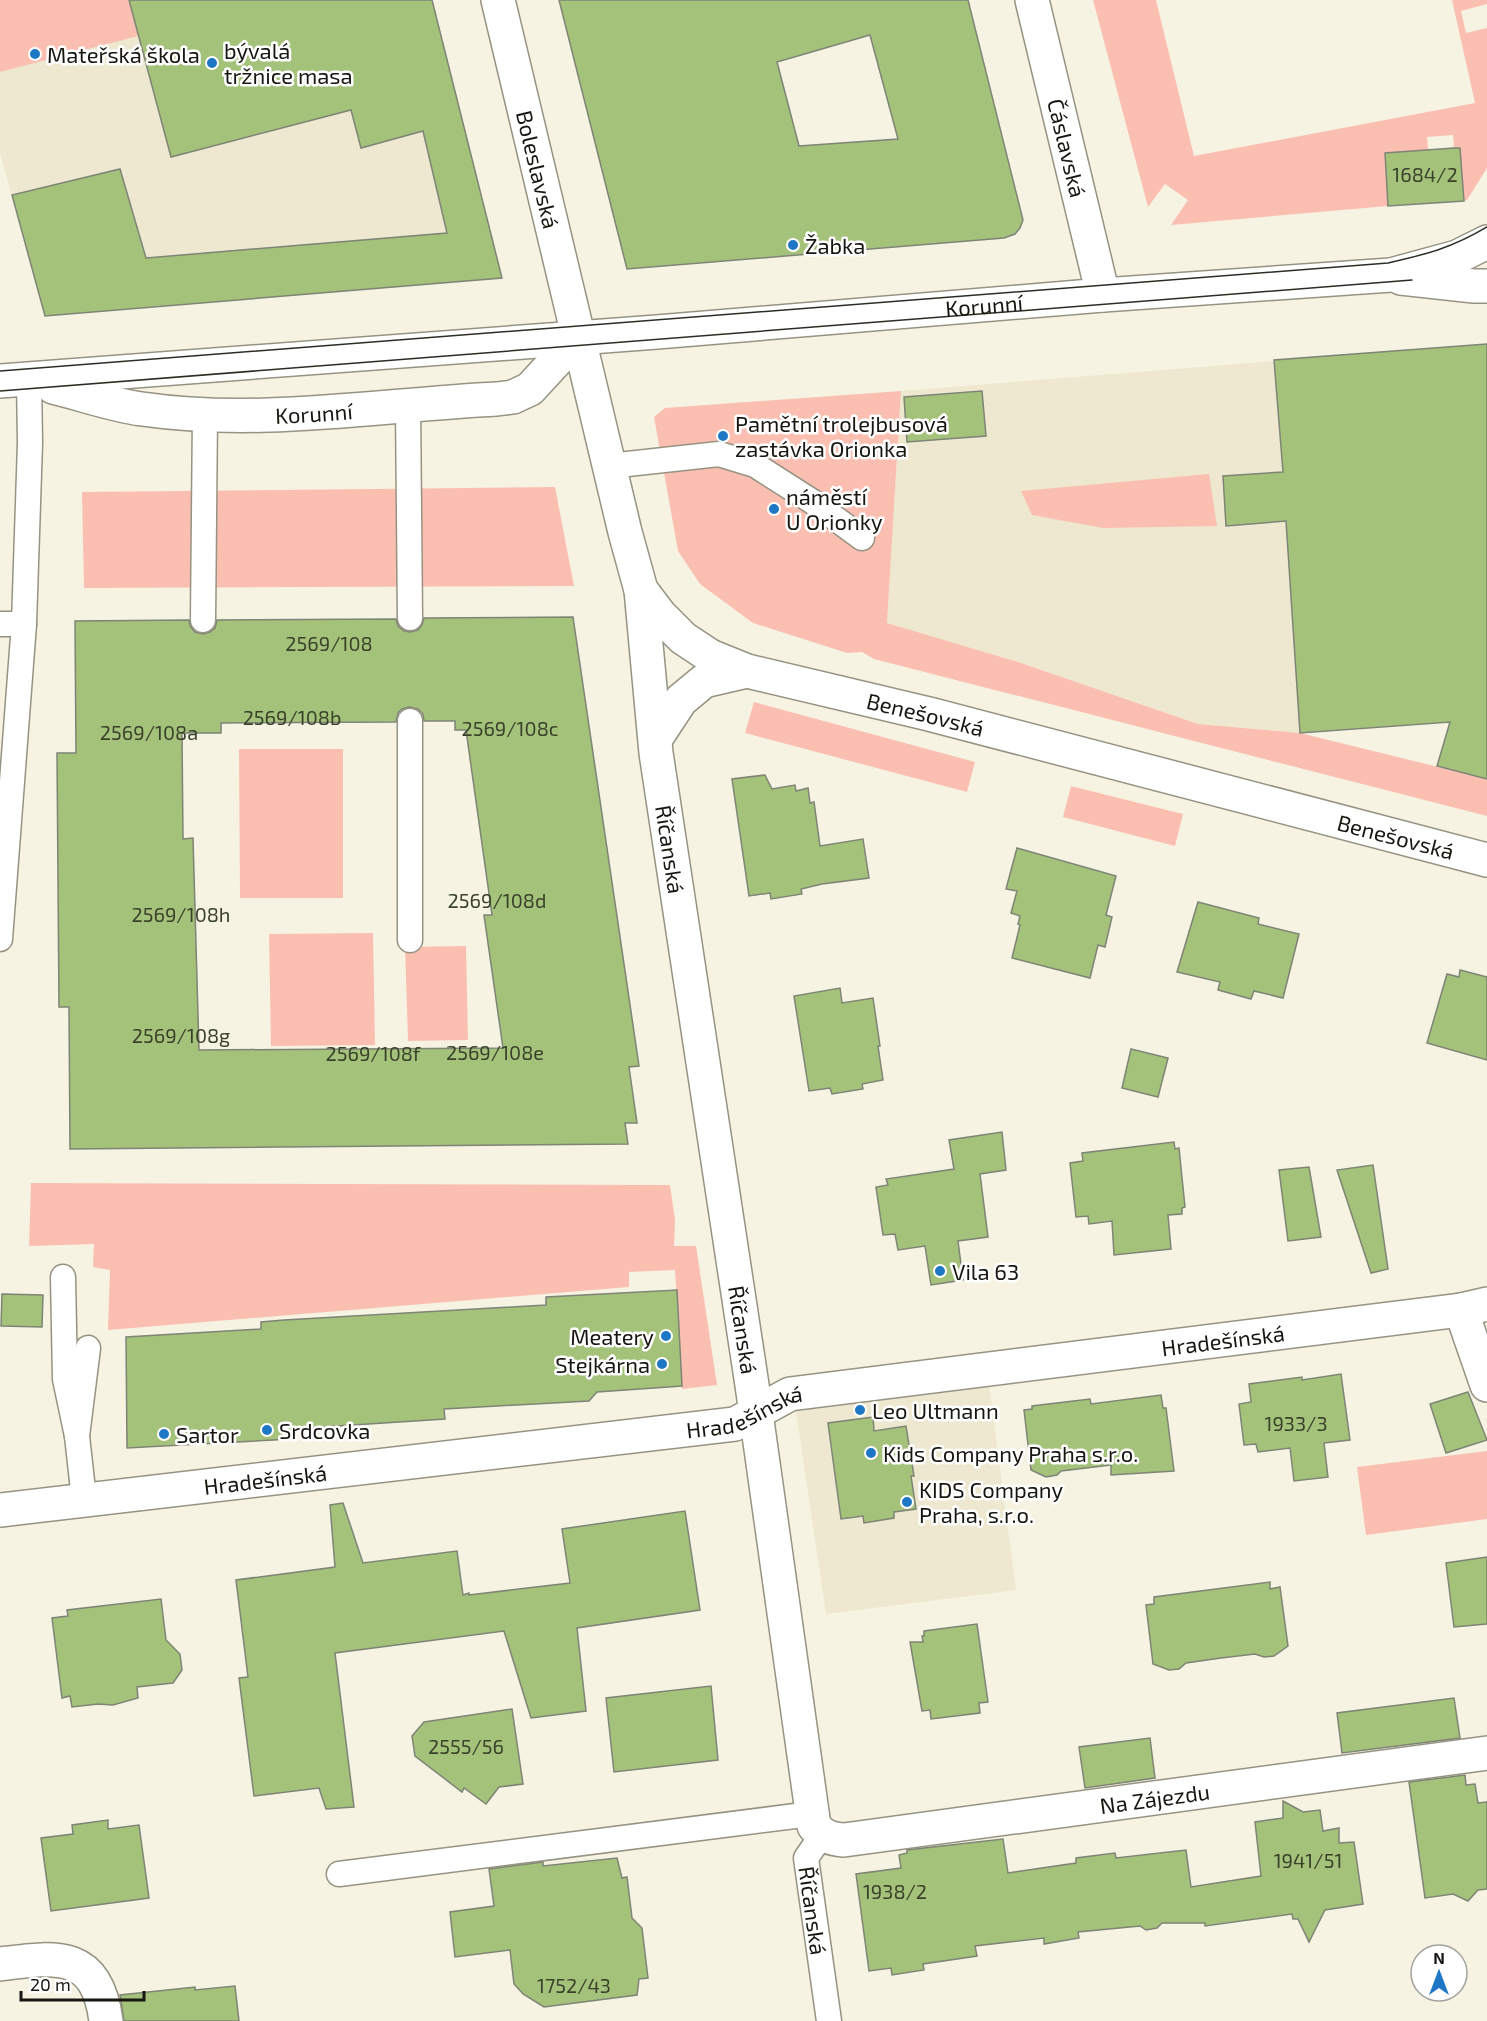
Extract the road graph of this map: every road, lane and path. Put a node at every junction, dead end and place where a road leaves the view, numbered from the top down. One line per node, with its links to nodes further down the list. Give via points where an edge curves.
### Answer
1 (498, 0): 8 (street, Boleslavská)
2 (1032, 0): 7 (street, Čáslavská)
3 (1487, 242): 5 (street, Korunní)
4 (1487, 257): 5 (lane, via 1437,276)
5 (1401, 278): 6 (street, Korunní); 7 (street, Korunní)
6 (1487, 286)
7 (1103, 295): 8 (street, Korunní)
8 (578, 337): 9 (street, Korunní); 10 (street, Korunní, via 522,394); 12 (street, Benešovská)
9 (9, 377): 11 (street, Korunní, via 140,409); 18 (lane, via 30,443)
10 (408, 406): 11 (street, Korunní, via 292,415); 15 (lane)
11 (205, 414): 16 (lane)
12 (609, 466): 13 (lane, via 719,454 755,465); 14 (street, Benešovská)
13 (862, 538)
14 (641, 590): 19 (street, Benešovská, via 683,638 710,656); 21 (street, Říčanská)
15 (410, 618)
16 (203, 620)
17 (0, 624): 18 (lane)
18 (24, 624): 23 (lane)
19 (747, 671): 21 (street, via 704,681 681,700); 22 (street, Benešovská, via 929,714)
20 (410, 722): 24 (lane)
21 (656, 738): 29 (street, Říčanská)
22 (1487, 860)
23 (0, 939)
24 (410, 940)
25 (63, 1277): 30 (lane, via 65,1379)
26 (1474, 1307): 28 (street); 29 (street, Hradešínská, via 790,1394)
27 (87, 1348): 30 (lane)
28 (1487, 1385)
29 (756, 1413): 31 (street, Hradešínská, via 735,1424); 34 (street, Říčanská)
30 (77, 1436): 31 (lane)
31 (84, 1499): 32 (street, Hradešínská)
32 (0, 1510)
33 (1487, 1753): 34 (street, Na Zájezdu, via 844,1840 831,1839)
34 (817, 1824): 35 (lane); 38 (lane, Říčanská, via 806,1858)
35 (339, 1874)
36 (0, 1964): 37 (street, via 66,1960 79,1966 98,1992)
37 (106, 2021)
38 (830, 2021)

